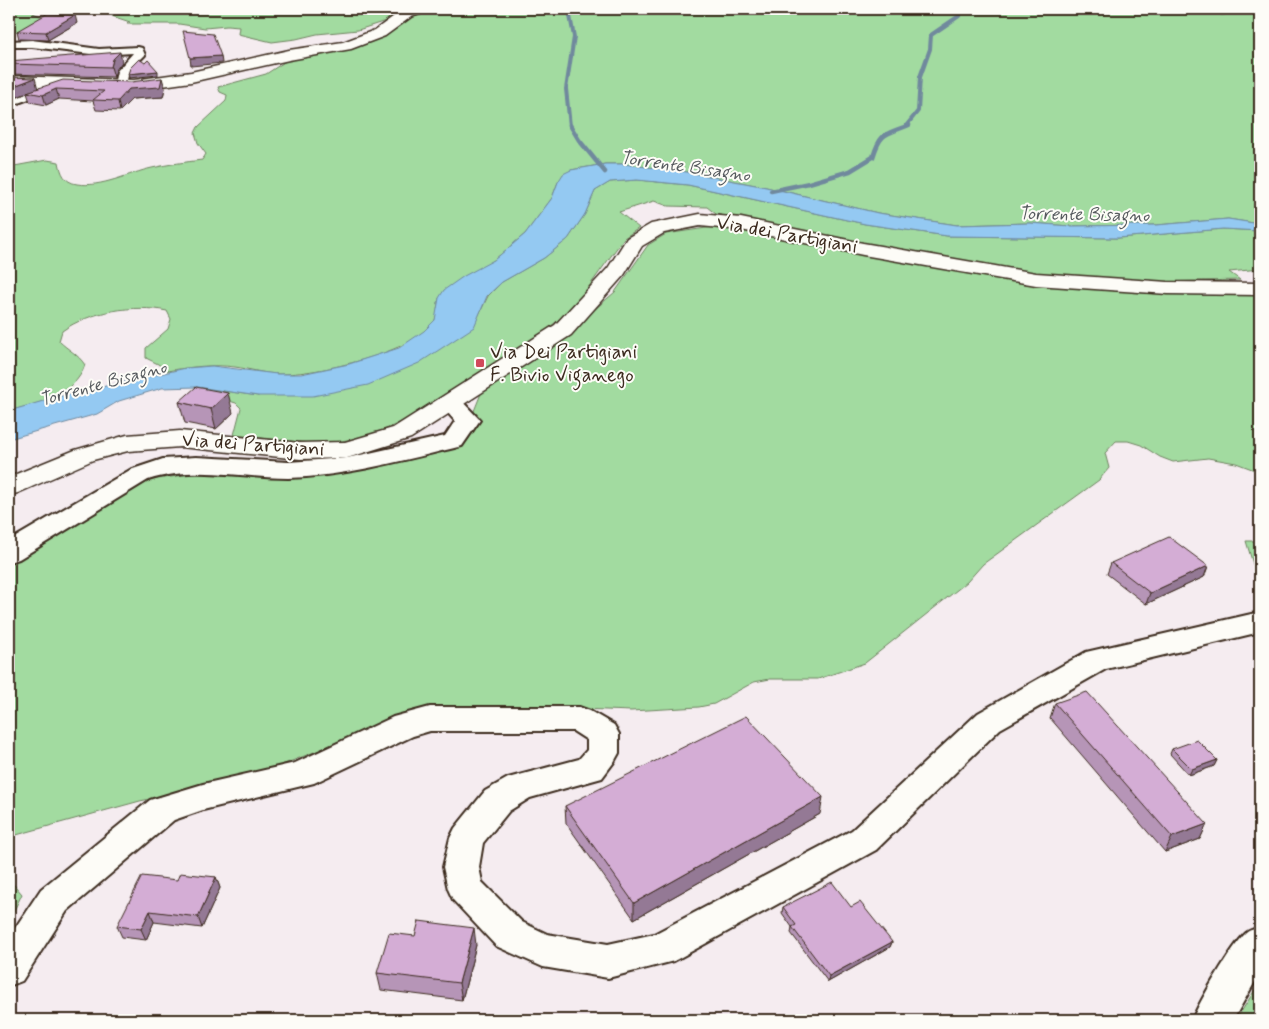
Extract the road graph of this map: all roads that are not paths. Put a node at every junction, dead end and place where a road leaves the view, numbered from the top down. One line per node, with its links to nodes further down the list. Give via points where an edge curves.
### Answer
1 (421, 9): 5 (main road, via 406,14 380,33 346,46 183,78)
2 (9, 44): 5 (street, via 28,43 97,52 138,50 139,55 120,76)
3 (9, 81): 4 (main road, via 37,85)
4 (70, 82): 5 (main road); 6 (street)
5 (120, 85)
6 (18, 100)
7 (1260, 289): 8 (main road, Via dei Partigiani, via 1168,288 1036,279 741,224 700,220 658,228 634,242 617,271 563,330)
8 (451, 403): 9 (main road, Via dei Partigiani, via 402,433 347,450 300,451 180,440 127,443 84,456); 10 (street, via 468,420 453,441 347,465 288,470 196,464 163,467 139,475)
9 (9, 487)
10 (9, 553)
11 (1260, 622): 13 (street, via 1097,660 989,721 864,840 661,949 608,961 543,950 510,934 466,889 461,867 467,838 497,801 520,787 590,769 603,753 603,734 579,720 430,720 404,726 302,774 162,810 54,900)
12 (1260, 944): 14 (street)
13 (9, 969)
14 (1212, 1020)

